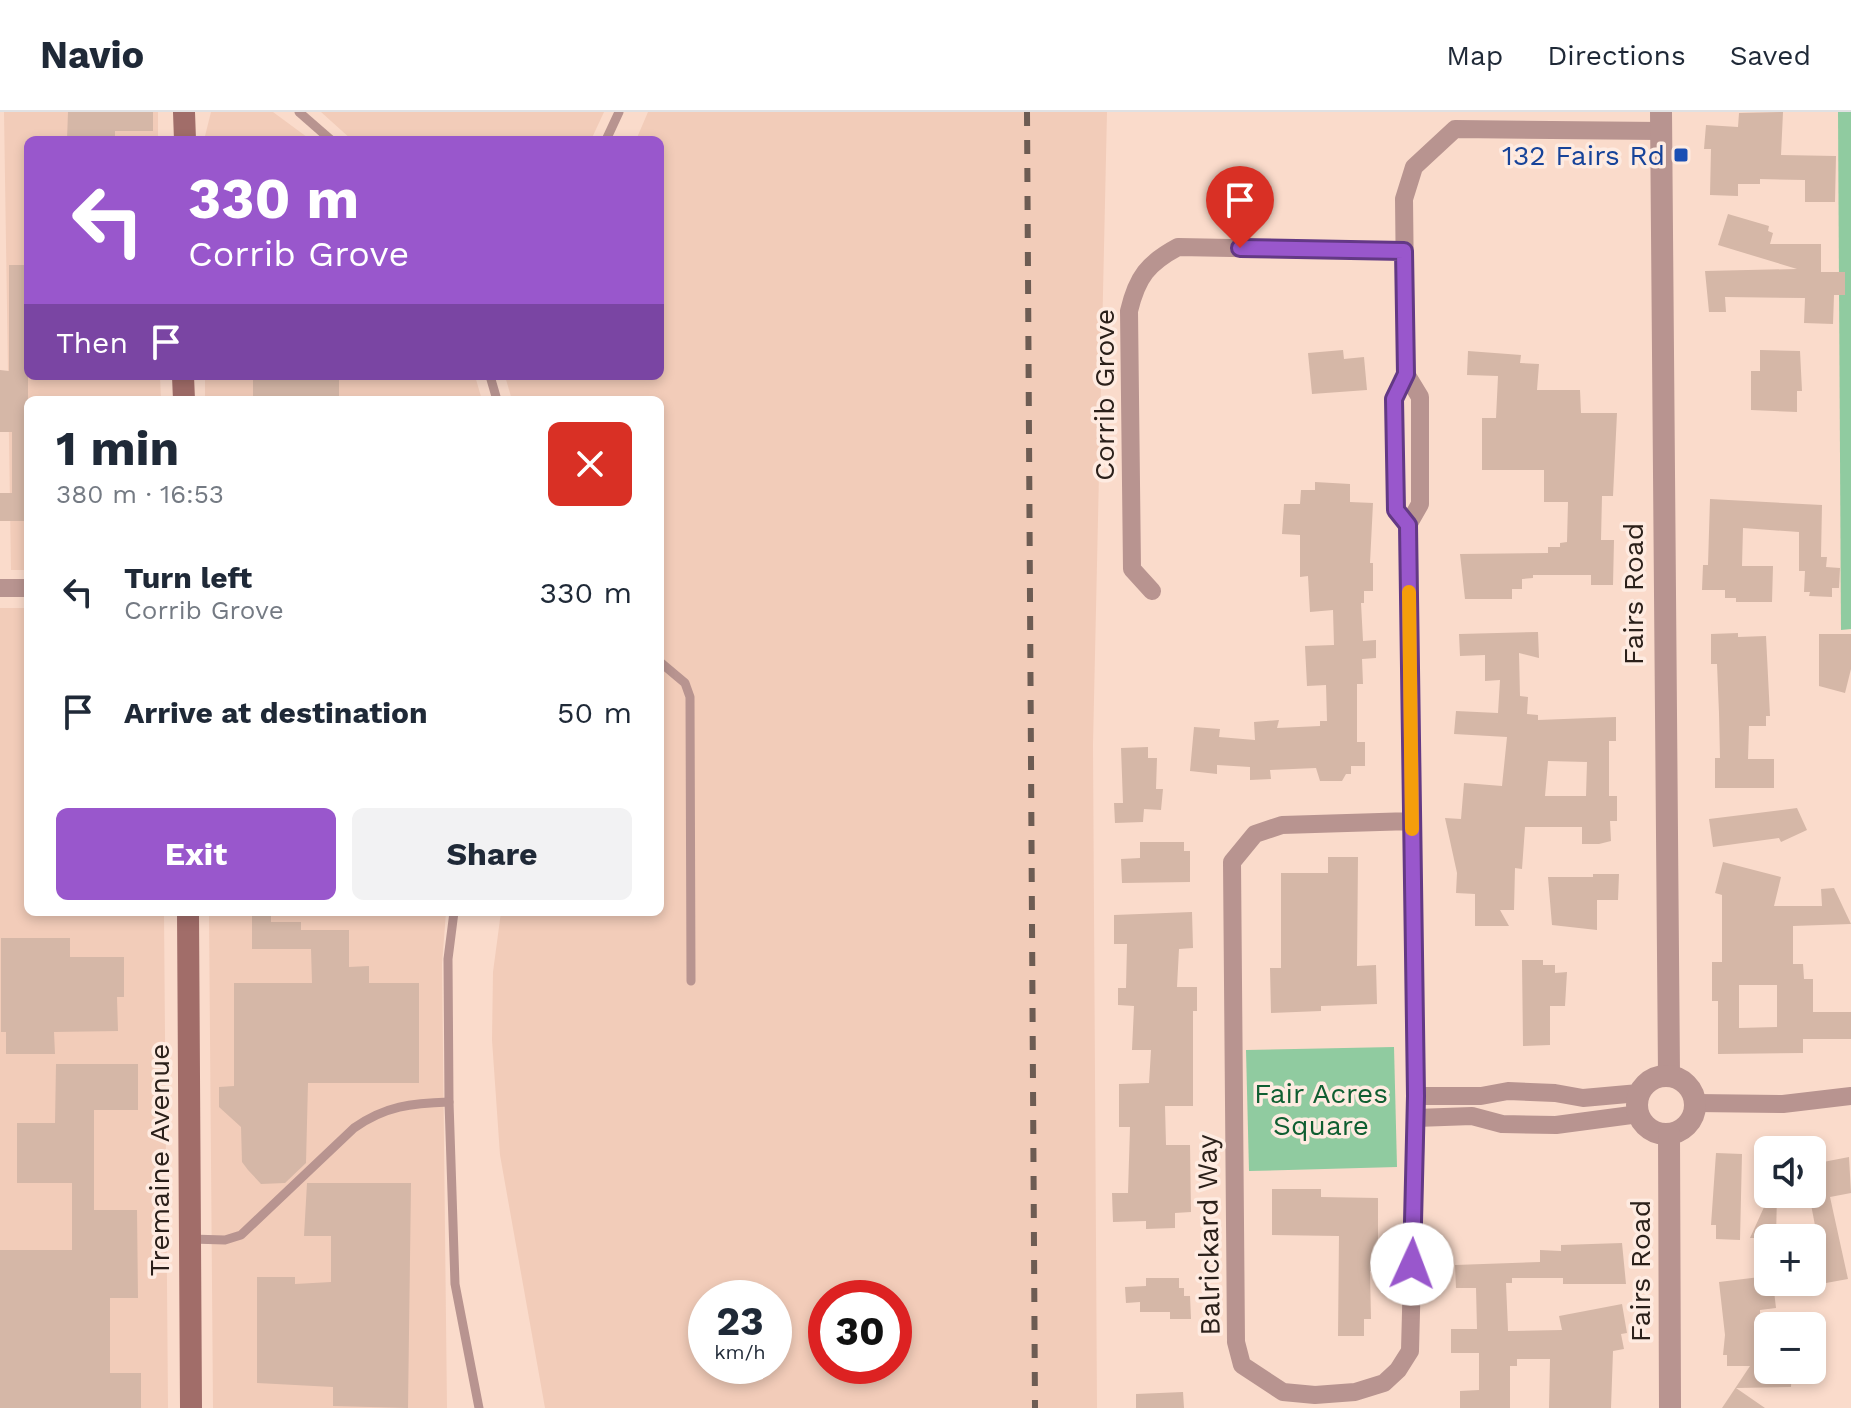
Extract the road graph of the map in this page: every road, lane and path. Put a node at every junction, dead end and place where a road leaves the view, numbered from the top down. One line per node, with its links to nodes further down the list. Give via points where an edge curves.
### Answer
1 (184, 112): 7 (main road)
2 (299, 112): 6 (lane)
3 (321, 112): 6 (lane)
4 (619, 112): 9 (lane)
5 (1661, 121): 10 (street, Balrickard Way, via 1455,129 1414,167 1404,199); 21 (street, Fairs Road)
6 (312, 122): 8 (lane)
7 (185, 136)
8 (327, 136)
9 (608, 136)
10 (1404, 251): 11 (street, Balrickard Way); 15 (street, Corrib Grove, via 1178,247 1153,260 1136,281 1129,311 1132,569)
11 (1406, 374): 12 (street, Balrickard Way, via 1394,399 1394,415 1396,510); 12 (street, Balrickard Way, via 1420,397 1420,504)
12 (1408, 525): 17 (street, Balrickard Way)
13 (0, 588): 14 (street)
14 (24, 588)
15 (1152, 591)
16 (664, 665): 20 (lane, via 685,683 690,697)
17 (1412, 821): 22 (street, Balrickard Way); 30 (street, Balrickard Way, via 1282,825 1255,834 1232,862 1236,1342 1242,1365 1254,1375)
18 (188, 916): 29 (main road, Tremaine Avenue)
19 (453, 916): 24 (lane, via 448,959)
20 (691, 981)
21 (1669, 1075): 25 (street, via 1688,1084); 26 (street, via 1651,1079)
22 (1416, 1096): 26 (street, via 1508,1091); 27 (street, Balrickard Way)
23 (1851, 1096): 25 (street, via 1783,1104)
24 (449, 1102): 29 (lane, via 409,1103 373,1115 241,1235); 32 (lane, via 455,1284)
25 (1696, 1103): 28 (street, via 1686,1127)
26 (1639, 1104): 27 (street, via 1556,1125 1502,1124 1472,1116); 28 (street, via 1654,1131)
27 (1416, 1118): 30 (street, Balrickard Way, via 1410,1351 1384,1383)
28 (1669, 1134): 33 (street, Fairs Road)
29 (190, 1239): 31 (main road, Tremaine Avenue)
30 (1315, 1402)
31 (191, 1408)
32 (479, 1408)
33 (1670, 1408)

